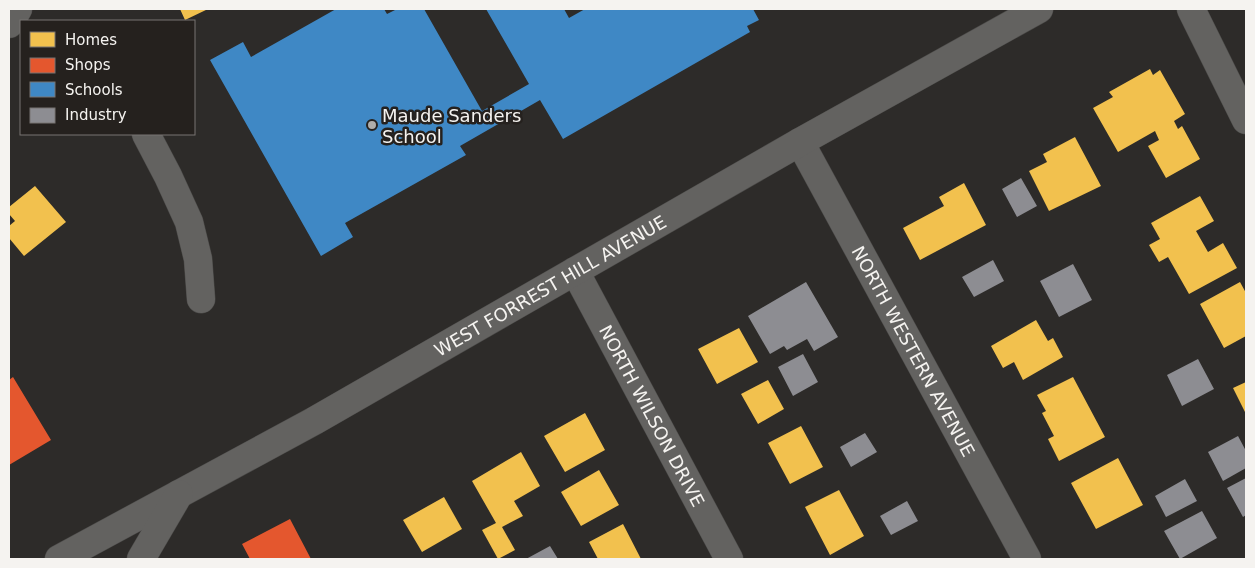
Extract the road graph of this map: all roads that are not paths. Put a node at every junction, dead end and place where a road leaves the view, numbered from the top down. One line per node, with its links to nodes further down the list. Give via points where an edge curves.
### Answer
1 (18, 9): 4 (main road)
2 (1039, 9): 8 (main road, WEST FORREST HILL AVENUE)
3 (1191, 9): 6 (main road)
4 (9, 26): 5 (main road)
5 (20, 33)
6 (1246, 120)
7 (147, 135): 10 (main road, via 189,222 198,259)
8 (800, 142): 9 (main road, WEST FORREST HILL AVENUE); 15 (main road, NORTH WESTERN AVENUE)
9 (575, 272): 11 (main road, WEST FORREST HILL AVENUE); 14 (main road, NORTH WILSON DRIVE)
10 (201, 299)
11 (179, 494): 12 (main road, WEST FORREST HILL AVENUE); 13 (main road)
12 (59, 559)
13 (141, 559)
14 (729, 559)
15 (1027, 559)

